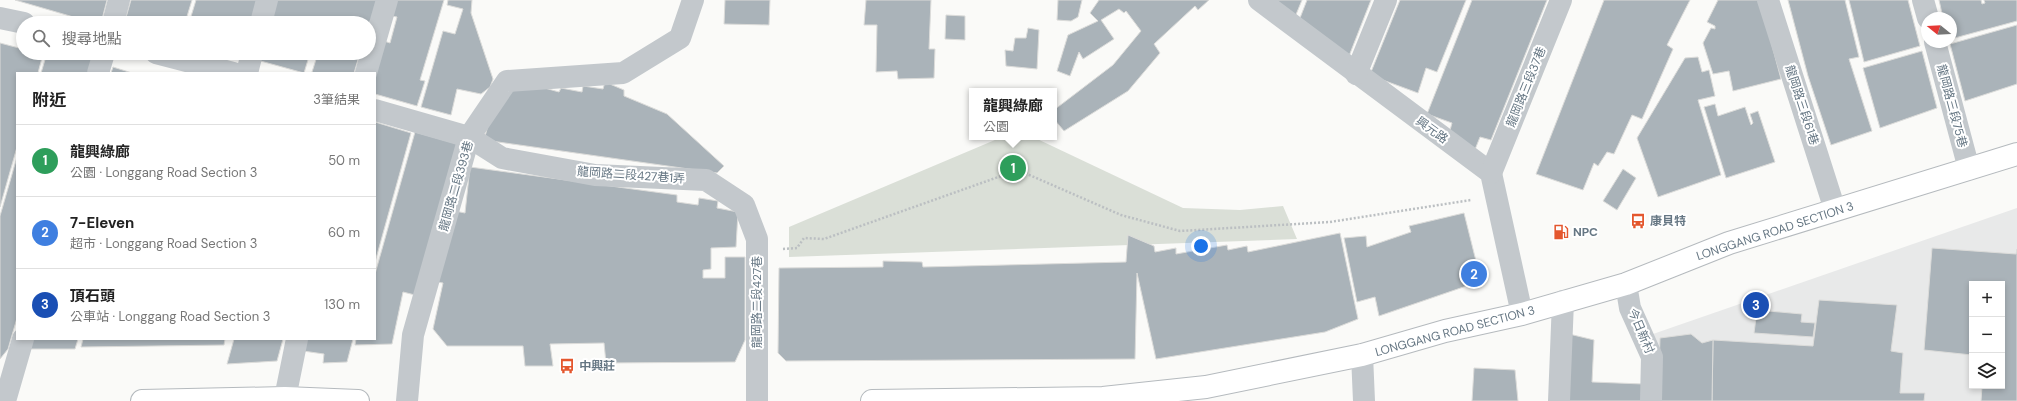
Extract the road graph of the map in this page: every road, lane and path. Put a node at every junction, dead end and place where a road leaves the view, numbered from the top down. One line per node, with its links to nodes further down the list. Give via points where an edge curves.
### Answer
1 (120, 0): 11 (lane)
2 (267, 0): 12 (lane)
3 (387, 0): 15 (lane)
4 (693, 0): 27 (lane, 龍岡路二段393巷, via 680,38 623,73 507,80)
5 (1259, 0): 25 (lane, 興元路)
6 (1386, 0): 25 (lane)
7 (1561, 0): 30 (lane, 龍岡路三段37巷)
8 (1768, 0): 33 (lane, 龍岡路三段61巷)
9 (1923, 0): 10 (lane)
10 (1926, 12)
11 (115, 16)
12 (263, 16)
13 (0, 18): 14 (lane)
14 (16, 21)
15 (376, 38)
16 (1937, 48): 29 (lane, 龍岡路三段75巷)
17 (102, 60): 21 (lane)
18 (183, 60): 22 (lane)
19 (250, 60): 23 (lane)
20 (370, 60): 24 (lane)
21 (98, 72)
22 (229, 72)
23 (247, 72)
24 (366, 72)
25 (1356, 74): 30 (lane, 興元路)
26 (376, 110): 27 (lane, 龍岡路二段427巷1弄)
27 (469, 137): 32 (lane, 龍岡路二段427巷1弄, via 502,158 510,160 595,175 706,180); 47 (lane, 龍岡路二段393巷, via 413,335)
28 (2017, 154): 29 (main road, LONGGANG ROAD SECTION 3)
29 (1969, 169): 33 (main road, LONGGANG ROAD SECTION 3)
30 (1491, 173): 31 (lane)
31 (1497, 195): 34 (path, via 1330,222 1180,230 1121,215 1018,170 824,239 804,238 797,248); 37 (lane)
32 (744, 205): 34 (lane, 龍岡路二段427巷, via 757,239)
33 (1835, 210): 35 (main road, LONGGANG ROAD SECTION 3, via 1729,243)
34 (757, 250): 48 (lane, 龍岡路二段427巷)
35 (1626, 284): 36 (main road, LONGGANG ROAD SECTION 3); 52 (lane, 今日新村, via 1630,308 1652,357)
36 (1563, 301): 37 (main road, LONGGANG ROAD SECTION 3); 51 (lane)
37 (1522, 314): 40 (main road, LONGGANG ROAD SECTION 3, via 1445,331)
38 (23, 340): 44 (lane)
39 (297, 340): 41 (lane)
40 (1362, 355): 42 (main road, LONGGANG ROAD SECTION 3, via 1206,387); 50 (lane)
41 (285, 398): 43 (main road); 46 (main road)
42 (1103, 399): 49 (main road, LONGGANG ROAD SECTION 3)
43 (242, 400): 45 (main road)
44 (5, 401)
45 (142, 401)
46 (358, 401)
47 (407, 401)
48 (757, 401)
49 (872, 401)
50 (1364, 401)
51 (1559, 401)
52 (1651, 401)

